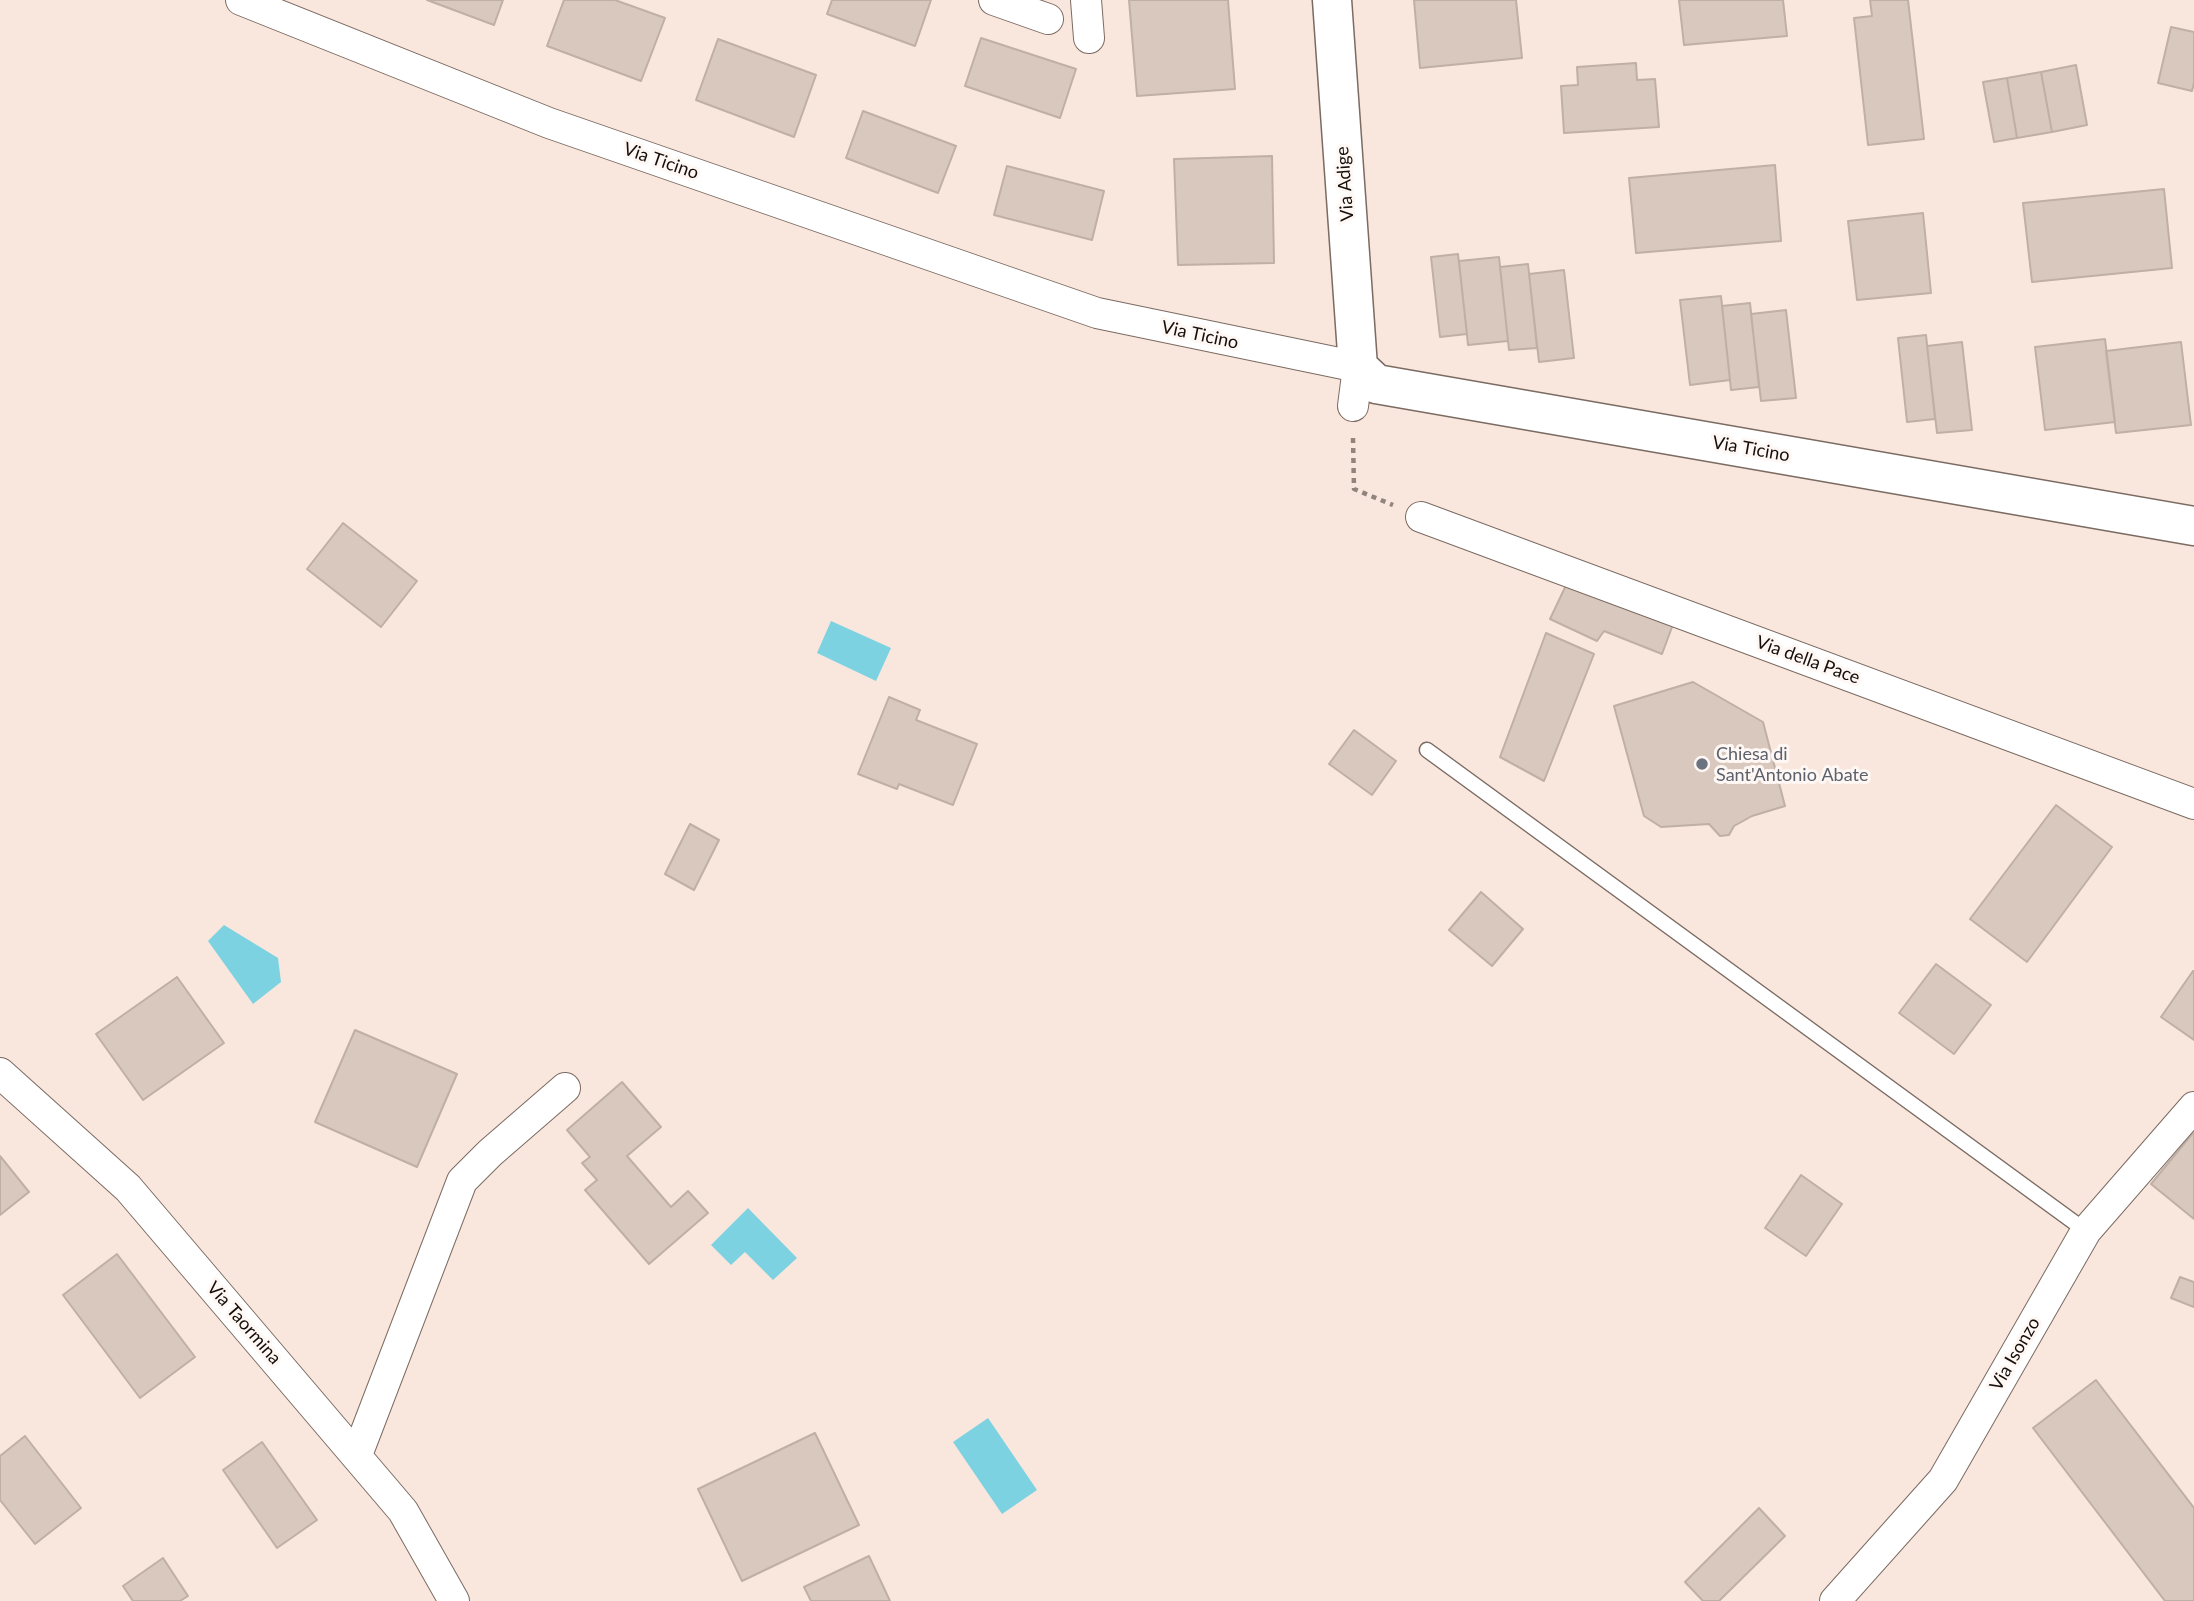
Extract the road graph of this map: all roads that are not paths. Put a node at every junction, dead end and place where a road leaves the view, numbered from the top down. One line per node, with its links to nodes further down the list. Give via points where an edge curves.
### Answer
1 (241, 0): 7 (street, Via Ticino, via 549,122 1097,313)
2 (995, 0): 5 (street)
3 (1086, 0): 6 (street)
4 (1332, 0): 7 (main road, Via Adige)
5 (1048, 19)
6 (1089, 38)
7 (1359, 367): 8 (street); 10 (main road, Via Ticino, via 1376,384)
8 (1353, 406)
9 (1422, 517): 12 (street, Via della Pace)
10 (2194, 526)
11 (1427, 750): 16 (lane)
12 (2194, 804)
13 (0, 1073): 17 (street, Via Taormina, via 128,1188)
14 (565, 1088): 17 (street, via 462,1181)
15 (2194, 1107): 16 (street, Via Isonzo)
16 (2086, 1231): 19 (street, Via Isonzo, via 1942,1480)
17 (357, 1455): 18 (street, Via Taormina, via 403,1511)
18 (454, 1601)
19 (1835, 1601)

